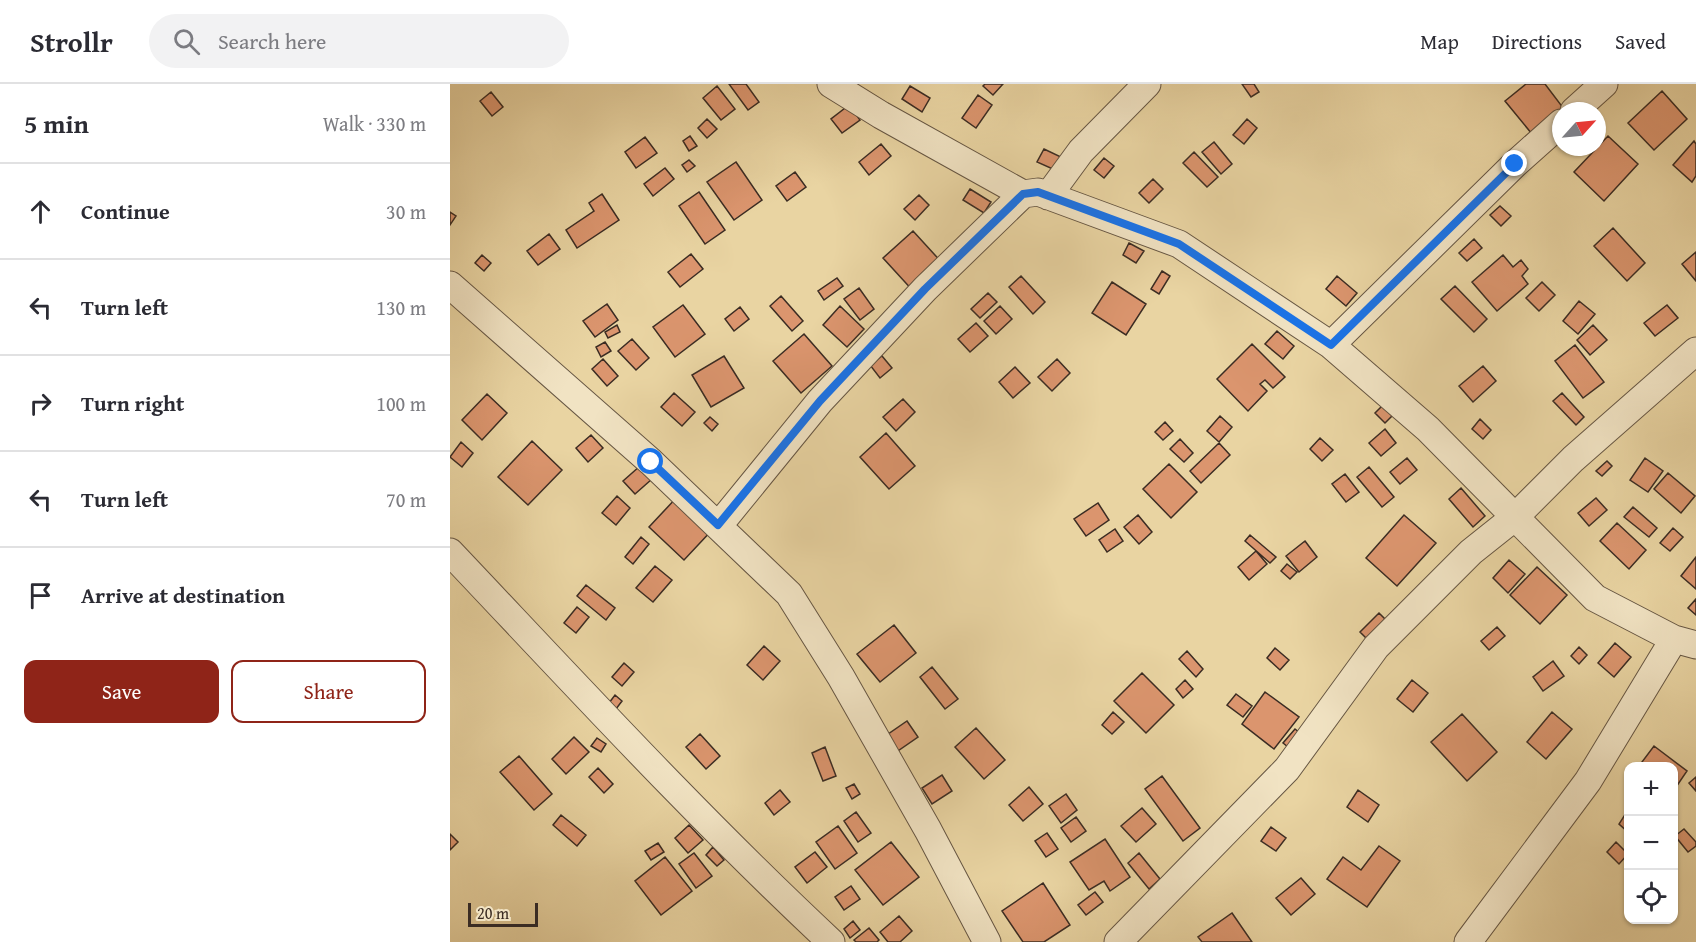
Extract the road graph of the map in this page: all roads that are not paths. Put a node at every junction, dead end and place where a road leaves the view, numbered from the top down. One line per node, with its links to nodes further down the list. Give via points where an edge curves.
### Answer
1 (831, 84): 6 (street, via 881,115)
2 (1147, 84): 6 (street)
3 (1604, 84): 4 (street)
4 (1584, 102)
5 (1552, 131): 8 (street)
6 (1036, 195): 8 (street, via 1179,244); 11 (street, via 925,289 820,401)
7 (450, 285): 11 (street)
8 (1331, 345): 10 (street, via 1428,429)
9 (1696, 351): 10 (street, via 1573,459)
10 (1515, 517): 13 (street, via 1595,598); 16 (street, via 1470,552 1376,648 1287,769)
11 (718, 525): 15 (street, via 789,594 841,677)
12 (450, 552): 14 (street, via 616,728)
13 (1685, 642): 17 (street)
14 (831, 942)
15 (987, 942)
16 (1118, 942)
17 (1468, 942)

